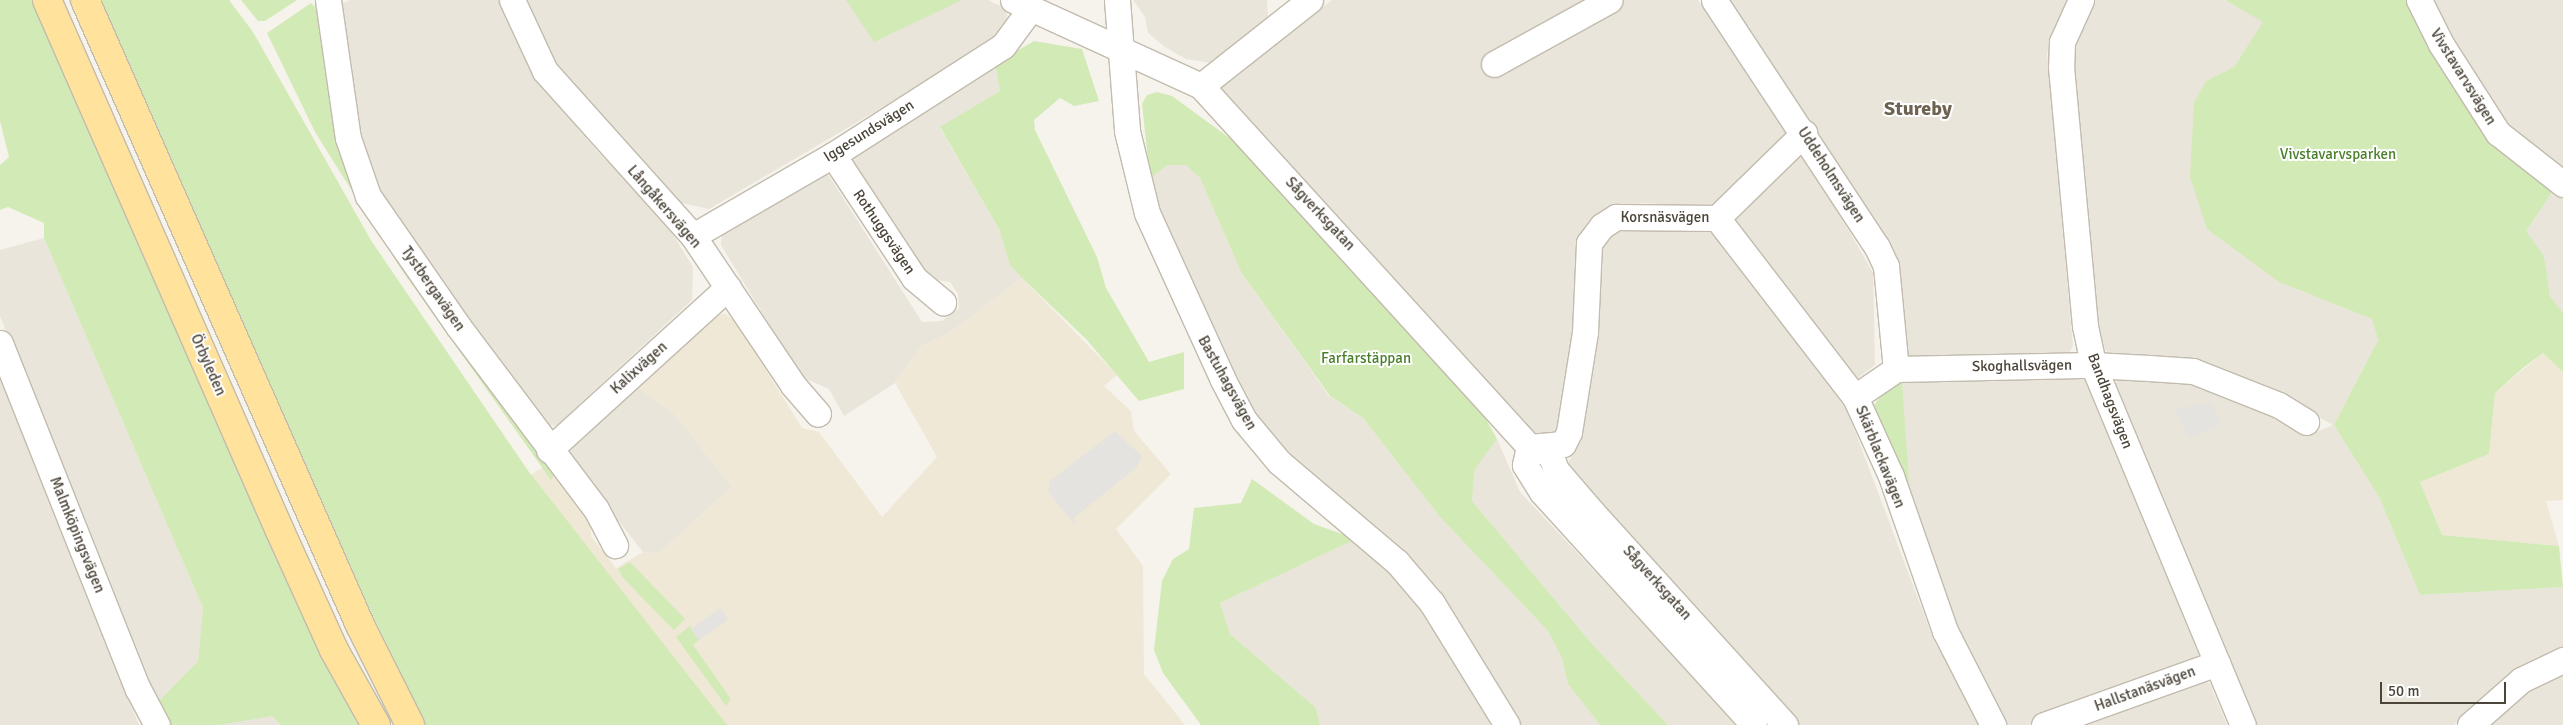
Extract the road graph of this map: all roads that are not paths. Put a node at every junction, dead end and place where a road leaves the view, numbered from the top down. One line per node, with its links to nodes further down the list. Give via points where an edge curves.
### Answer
1 (48, 0): 35 (main road, Örbyleden, via 284,541 334,650)
2 (84, 0): 36 (main road, via 324,545)
3 (329, 0): 30 (street, Tystbergavägen, via 348,138 368,196)
4 (512, 0): 20 (street, Långåkersvägen, via 545,71)
5 (1117, 0): 13 (street)
6 (1310, 0): 12 (street)
7 (1610, 0): 14 (street)
8 (1714, 0): 16 (street, Uddeholmsvägen)
9 (2081, 0): 24 (street, Bandhagsvägen, via 2062,42 2061,67 2085,326)
10 (2419, 0): 18 (street, Vivstavarvsvägen, via 2441,44 2498,133)
11 (1022, 4): 13 (street, Sågverksgatan); 17 (street, Iggesundsvägen, via 1002,46)
12 (1284, 9): 15 (street)
13 (1117, 47): 15 (street, Sågverksgatan); 37 (street, Bastuhagsvägen, via 1126,131 1147,213 1205,346 1244,420 1279,462 1397,562 1432,603)
14 (1494, 64)
15 (1200, 86): 29 (street, Sågverksgatan)
16 (1804, 133): 19 (street, Korsnäsvägen); 25 (street, Uddeholmsvägen, via 1886,266)
17 (833, 155): 20 (street, Iggesundsvägen); 22 (street, Rothuggsvägen, via 914,278)
18 (2563, 184)
19 (1717, 218): 26 (street, Skärblackavägen); 29 (street, Korsnäsvägen, via 1616,217 1602,226 1589,243 1585,332 1570,432 1563,444)
20 (693, 236): 21 (street, Långåkersvägen)
21 (728, 287): 27 (street, Långåkersvägen, via 793,385); 30 (street, Kalixvägen)
22 (943, 302)
23 (0, 343): 34 (street, Malmköpingsvägen, via 138,689)
24 (2093, 365): 25 (street, Skoghallsvägen); 28 (street, Skoghallsvägen, via 2193,371 2279,405); 33 (street, Bandhagsvägen)
25 (1896, 370): 26 (street)
26 (1855, 397): 40 (street, Skärblackavägen, via 1891,476 1945,631)
27 (818, 414)
28 (2306, 422)
29 (1529, 447): 38 (street, Sågverksgatan, via 1525,465 1542,492); 39 (street, Sågverksgatan, via 1550,454 1556,470 1593,513)
30 (549, 450): 31 (street, Tystbergavägen, via 596,509)
31 (615, 545)
32 (2563, 660): 43 (street, via 2521,680)
33 (2217, 663): 41 (street, Hallstanäsvägen); 42 (street, Bandhagsvägen)
34 (158, 725)
35 (376, 725)
36 (410, 725)
37 (1507, 725)
38 (1754, 725)
39 (1785, 725)
40 (1992, 725)
41 (2044, 725)
42 (2244, 725)
43 (2470, 725)

